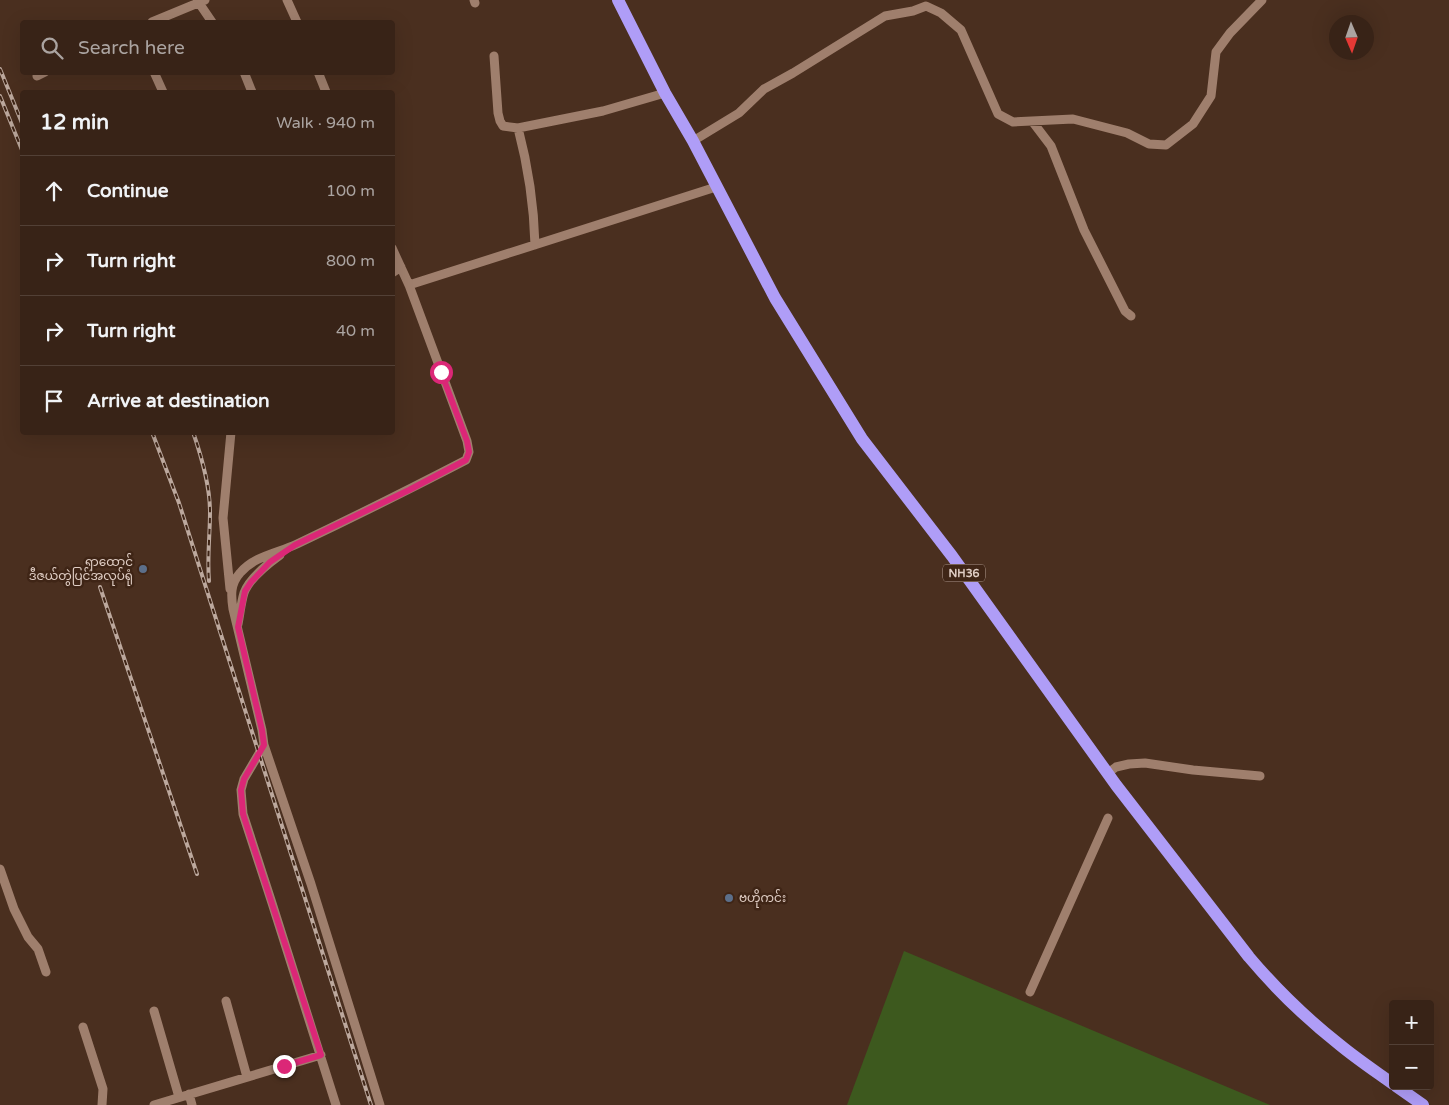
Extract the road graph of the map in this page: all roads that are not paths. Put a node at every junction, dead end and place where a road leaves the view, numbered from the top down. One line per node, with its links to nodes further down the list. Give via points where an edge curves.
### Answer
1 (287, 0): 7 (street)
2 (618, 0): 15 (highway, NH36)
3 (1262, 0): 16 (street, via 1216,52 1211,96 1193,124 1166,145 1149,144 1127,133 1073,119)
4 (200, 1): 5 (street); 6 (street)
5 (157, 20)
6 (211, 20)
7 (295, 20)
8 (494, 56): 17 (street, via 500,121 504,126)
9 (155, 75): 12 (street)
10 (245, 75): 13 (street)
11 (319, 75): 14 (street)
12 (162, 90)
13 (251, 90)
14 (325, 90)
15 (665, 93): 17 (street, via 602,111); 18 (highway, NH36)
16 (1032, 121): 18 (street, via 1013,122 998,114 961,30 941,13 926,6 885,16 764,89 740,113); 25 (street, via 1051,146 1084,230 1124,311)
17 (518, 128): 20 (street, via 535,220)
18 (693, 141): 19 (highway, NH36)
19 (716, 187): 20 (street); 31 (highway, NH36, via 775,298 862,439 952,556)
20 (535, 245): 24 (street)
21 (395, 254): 22 (street)
22 (401, 267): 23 (street); 24 (street)
23 (395, 272)
24 (409, 286): 27 (street, via 467,441 469,452 466,460)
25 (1131, 316)
26 (231, 435): 28 (street, via 224,518)
27 (295, 545): 28 (street, via 246,567 233,583); 29 (street, via 270,562 245,591)
28 (230, 593): 29 (street)
29 (238, 627): 30 (street)
30 (264, 745): 40 (street, via 244,779 241,790 243,814); 50 (street)
31 (1108, 773): 32 (street, via 1116,767 1144,762); 42 (highway, NH36, via 1248,957 1340,1046)
32 (1260, 776)
33 (1108, 818): 36 (street)
34 (0, 869): 35 (street, via 14,909 38,949)
35 (46, 972)
36 (1030, 992)
37 (226, 1000): 41 (street)
38 (154, 1011): 45 (street)
39 (83, 1026): 46 (street, via 103,1089)
40 (321, 1055): 41 (street); 49 (street)
41 (247, 1077): 44 (street)
42 (1389, 1081)
43 (1401, 1090): 51 (highway)
44 (189, 1094): 45 (street); 48 (street)
45 (179, 1097): 47 (street)
46 (102, 1105)
47 (154, 1105)
48 (192, 1105)
49 (336, 1105)
50 (380, 1105)
51 (1422, 1105)

